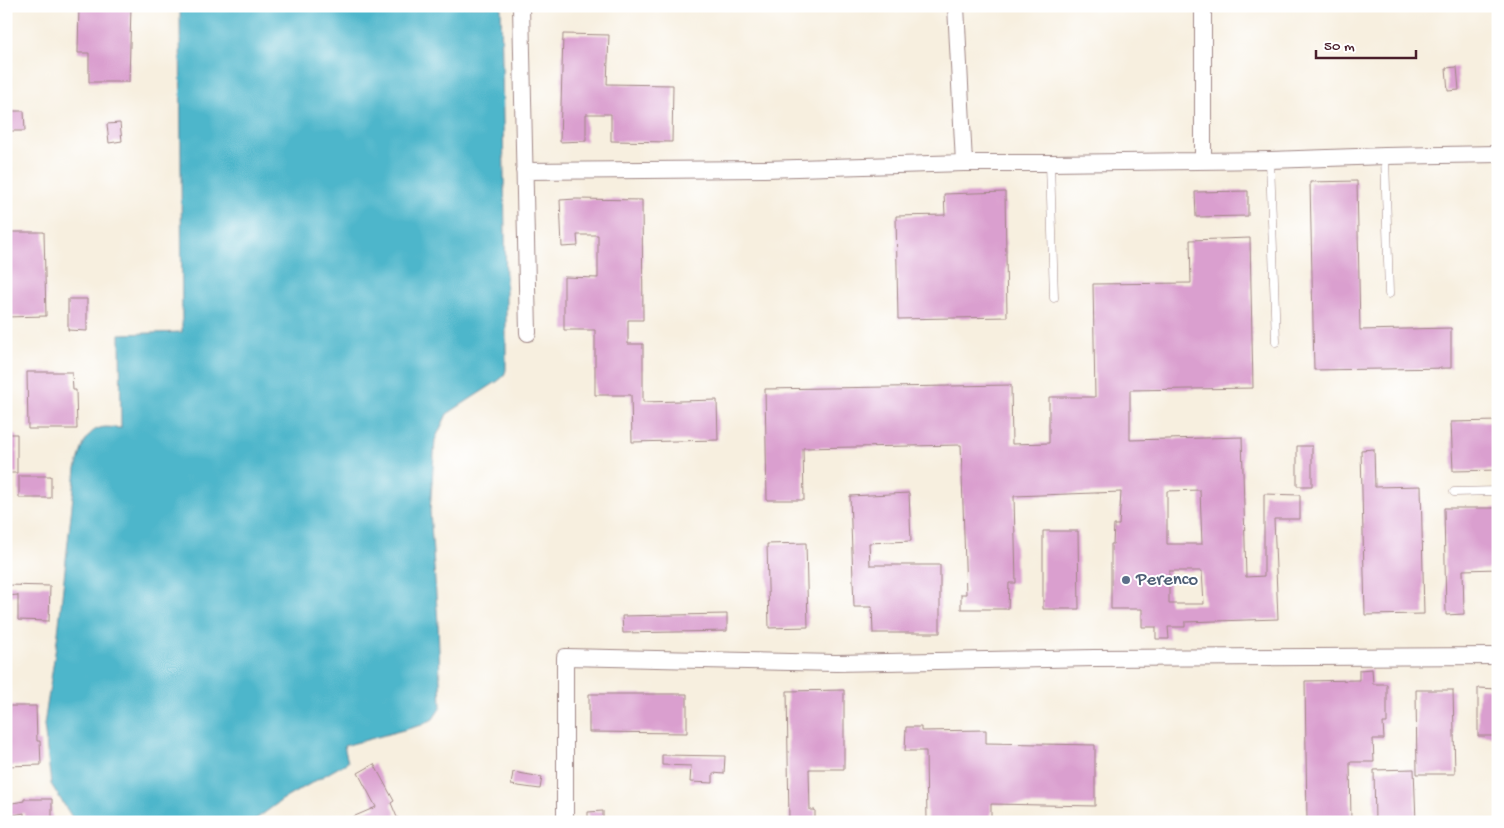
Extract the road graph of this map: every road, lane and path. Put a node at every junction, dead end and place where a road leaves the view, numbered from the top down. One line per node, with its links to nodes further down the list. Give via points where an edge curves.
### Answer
1 (521, 6): 10 (street)
2 (956, 6): 8 (street)
3 (1203, 6): 6 (street)
4 (1498, 154): 5 (street)
5 (1385, 156): 7 (street); 11 (lane)
6 (1203, 160): 7 (street); 9 (street)
7 (1270, 160): 14 (lane)
8 (964, 163): 9 (street); 10 (street)
9 (1050, 163): 12 (lane)
10 (524, 171): 13 (street)
11 (1389, 294)
12 (1054, 298)
13 (528, 333)
14 (1276, 342)
15 (1498, 491): 16 (lane)
16 (1454, 492)
17 (1498, 656): 18 (street, via 836,663 565,657)
18 (565, 822)

